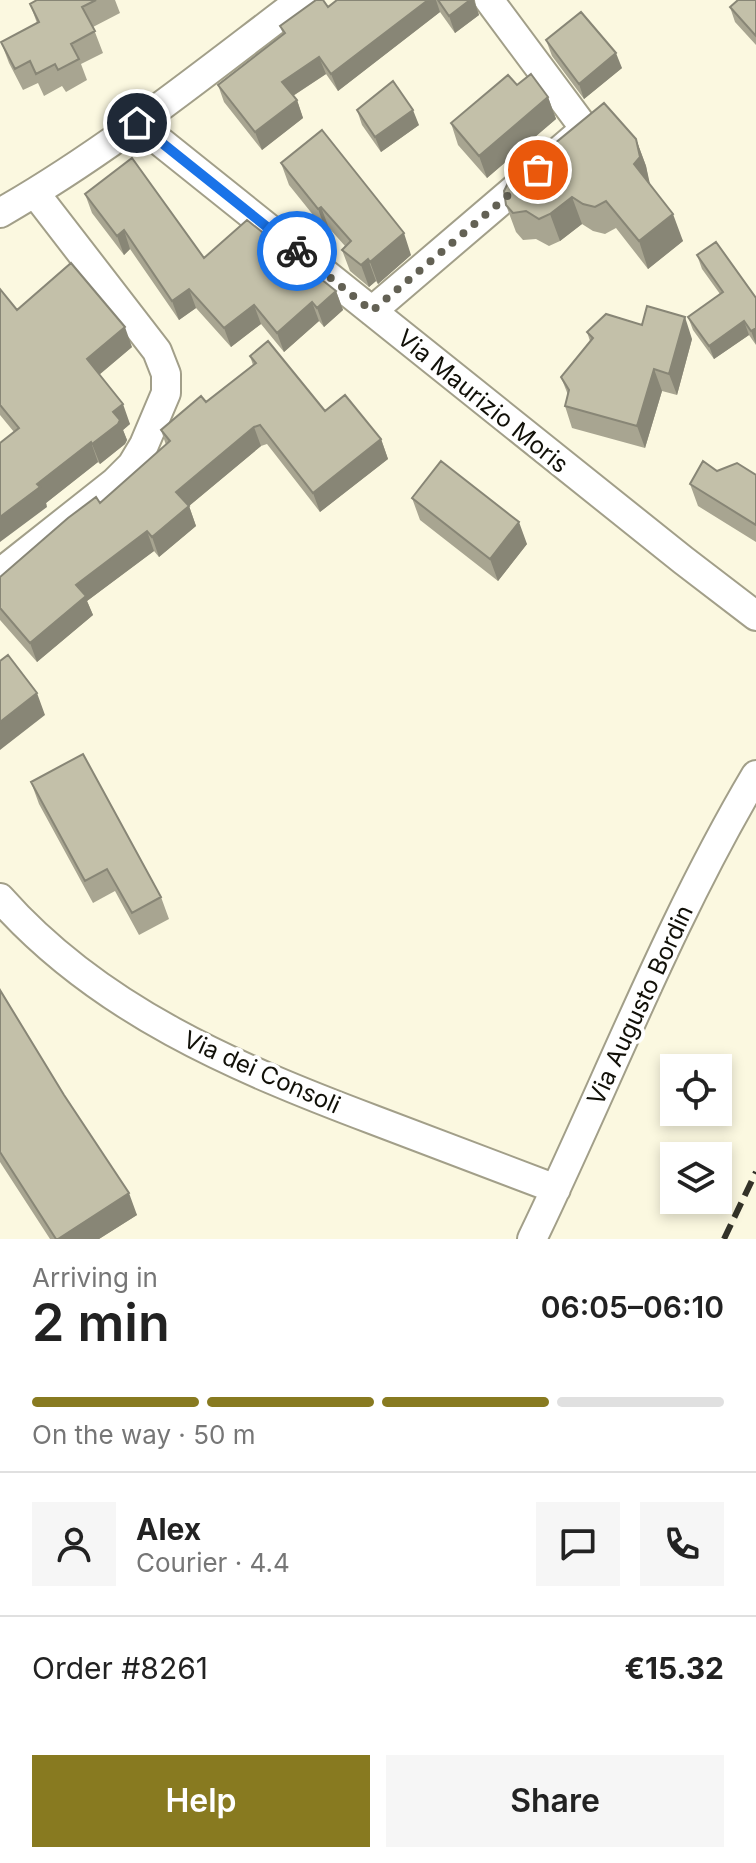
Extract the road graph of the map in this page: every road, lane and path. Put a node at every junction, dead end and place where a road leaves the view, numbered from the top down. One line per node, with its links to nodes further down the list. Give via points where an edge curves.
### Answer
1 (301, 0): 3 (street)
2 (489, 0): 6 (street, via 585,129)
3 (137, 123): 4 (street); 6 (street, Via Maurizio Moris)
4 (35, 193): 5 (street); 7 (street, via 157,351 166,393 132,465)
5 (0, 212)
6 (372, 311): 8 (street, Via Maurizio Moris)
7 (0, 573)
8 (756, 616)
9 (756, 775): 11 (street, Via Augusto Bordin, via 667,942)
10 (0, 898): 11 (street, Via dei Consoli, via 74,969 181,1036 298,1091)
11 (556, 1189): 12 (street, Via Augusto Bordin)
12 (532, 1239)

